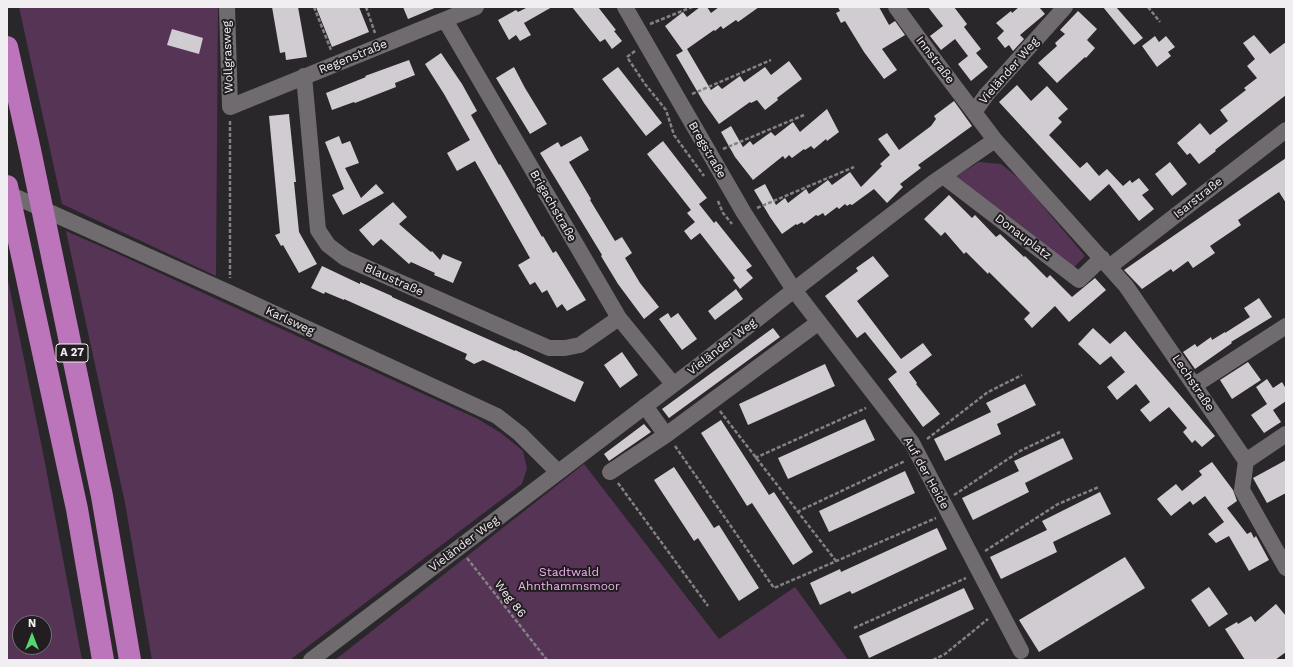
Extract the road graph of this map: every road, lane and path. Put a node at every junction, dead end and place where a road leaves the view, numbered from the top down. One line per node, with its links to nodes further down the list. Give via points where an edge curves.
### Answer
1 (227, 7): 19 (street, Wollgrasweg)
2 (314, 7): 16 (path)
3 (366, 7): 13 (path)
4 (476, 7): 10 (street, Regenstraße)
5 (625, 7): 12 (street, Bregstraße)
6 (692, 7): 12 (path)
7 (896, 7): 20 (street, Innstraße)
8 (1065, 7): 20 (street, Vieländer Weg)
9 (1148, 7): 11 (path)
10 (445, 20): 13 (street, Regenstraße); 33 (street, Brigachstraße)
11 (1160, 22)
12 (638, 30): 18 (street, Bregstraße)
13 (380, 46): 16 (street, Regenstraße)
14 (7, 47): 62 (highway, A 27, via 102,496)
15 (771, 60): 18 (path)
16 (337, 63): 17 (street, Regenstraße)
17 (304, 76): 19 (street, Regenstraße); 33 (street, Blaustraße, via 318,230 328,245 345,258 549,348 580,345)
18 (678, 99): 24 (street, Bregstraße)
19 (230, 106): 32 (path)
20 (974, 112): 23 (street, Vieländer Weg)
21 (804, 115): 24 (path)
22 (1286, 130): 30 (street, Isarstraße)
23 (995, 140): 26 (street, Vieländer Weg); 30 (street)
24 (710, 155): 29 (street, Bregstraße)
25 (854, 167): 29 (path)
26 (943, 176): 30 (street, Donauplatz, via 1079,280); 31 (street, Vieländer Weg)
27 (7, 186): 61 (highway, A 27, via 77,509)
28 (7, 193): 32 (street, Karlsweg)
29 (744, 213): 31 (street, Bregstraße)
30 (1105, 262): 38 (street, Lechstraße, via 1126,286)
31 (794, 290): 34 (street, Auf der Heide); 37 (street, Vieländer Weg)
32 (230, 293): 48 (street, Karlsweg, via 497,416 520,434)
33 (619, 318): 37 (street, Brigachstraße)
34 (819, 322): 39 (street); 40 (street, Auf der Heide)
35 (1286, 326): 38 (street)
36 (1022, 375): 45 (path, via 988,392)
37 (673, 384): 41 (street, Vieländer Weg)
38 (1195, 385): 47 (street, Lechstraße)
39 (712, 401): 44 (street); 46 (path)
40 (880, 402): 45 (street, Auf der Heide); 46 (path)
41 (645, 406): 44 (street); 48 (street, Vieländer Weg)
42 (1060, 432): 51 (path, via 1020,451)
43 (1286, 434): 47 (street)
44 (666, 435): 49 (street); 54 (path, via 774,588)
45 (917, 451): 51 (street, Auf der Heide); 52 (path)
46 (755, 458): 52 (path)
47 (1246, 461): 56 (street, via 1242,490)
48 (558, 472): 53 (street, Vieländer Weg)
49 (610, 472): 57 (path)
50 (1099, 487): 55 (path, via 1058,504)
51 (946, 507): 54 (path); 55 (street, Auf der Heide)
52 (797, 512): 54 (path)
53 (459, 548): 63 (street, Vieländer Weg); 64 (path, Weg 86)
54 (836, 561)
55 (976, 565): 58 (street, Auf der Heide); 59 (path)
56 (1286, 568)
57 (708, 606)
58 (999, 609): 60 (street, Auf der Heide); 65 (path, via 946,654)
59 (854, 628)
60 (1021, 651)
61 (103, 660)
62 (130, 660)
63 (310, 660)
64 (547, 660)
65 (933, 660)

